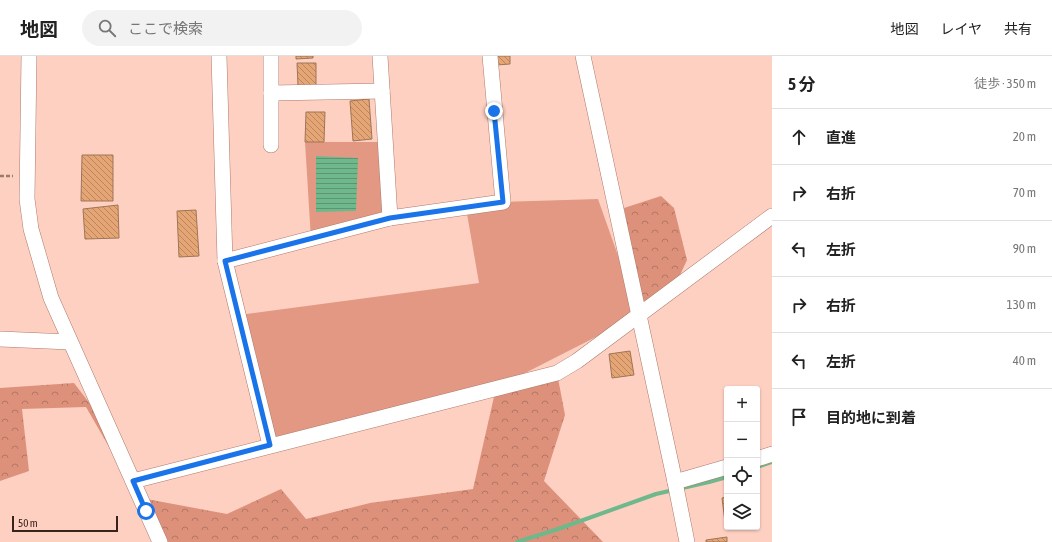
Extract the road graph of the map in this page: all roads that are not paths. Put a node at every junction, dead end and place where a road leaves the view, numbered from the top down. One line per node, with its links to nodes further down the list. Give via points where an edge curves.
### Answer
1 (29, 56): 15 (street, via 27,199 31,229 51,298)
2 (219, 56): 12 (street)
3 (271, 56): 8 (street)
4 (380, 56): 7 (street)
5 (490, 56): 11 (street, via 503,202)
6 (583, 56): 13 (street)
7 (382, 91): 8 (street); 11 (street)
8 (271, 93): 9 (street)
9 (271, 145)
10 (772, 216): 13 (street)
11 (390, 218): 12 (street)
12 (225, 261): 16 (street)
13 (639, 315): 16 (street, via 557,373); 21 (street)
14 (0, 339): 15 (street)
15 (70, 342): 20 (street)
16 (270, 445): 20 (street)
17 (772, 454): 18 (street)
18 (760, 458)
19 (724, 468): 21 (street)
20 (133, 481): 22 (street)
21 (676, 482): 23 (street)
22 (160, 542)
23 (687, 542)

